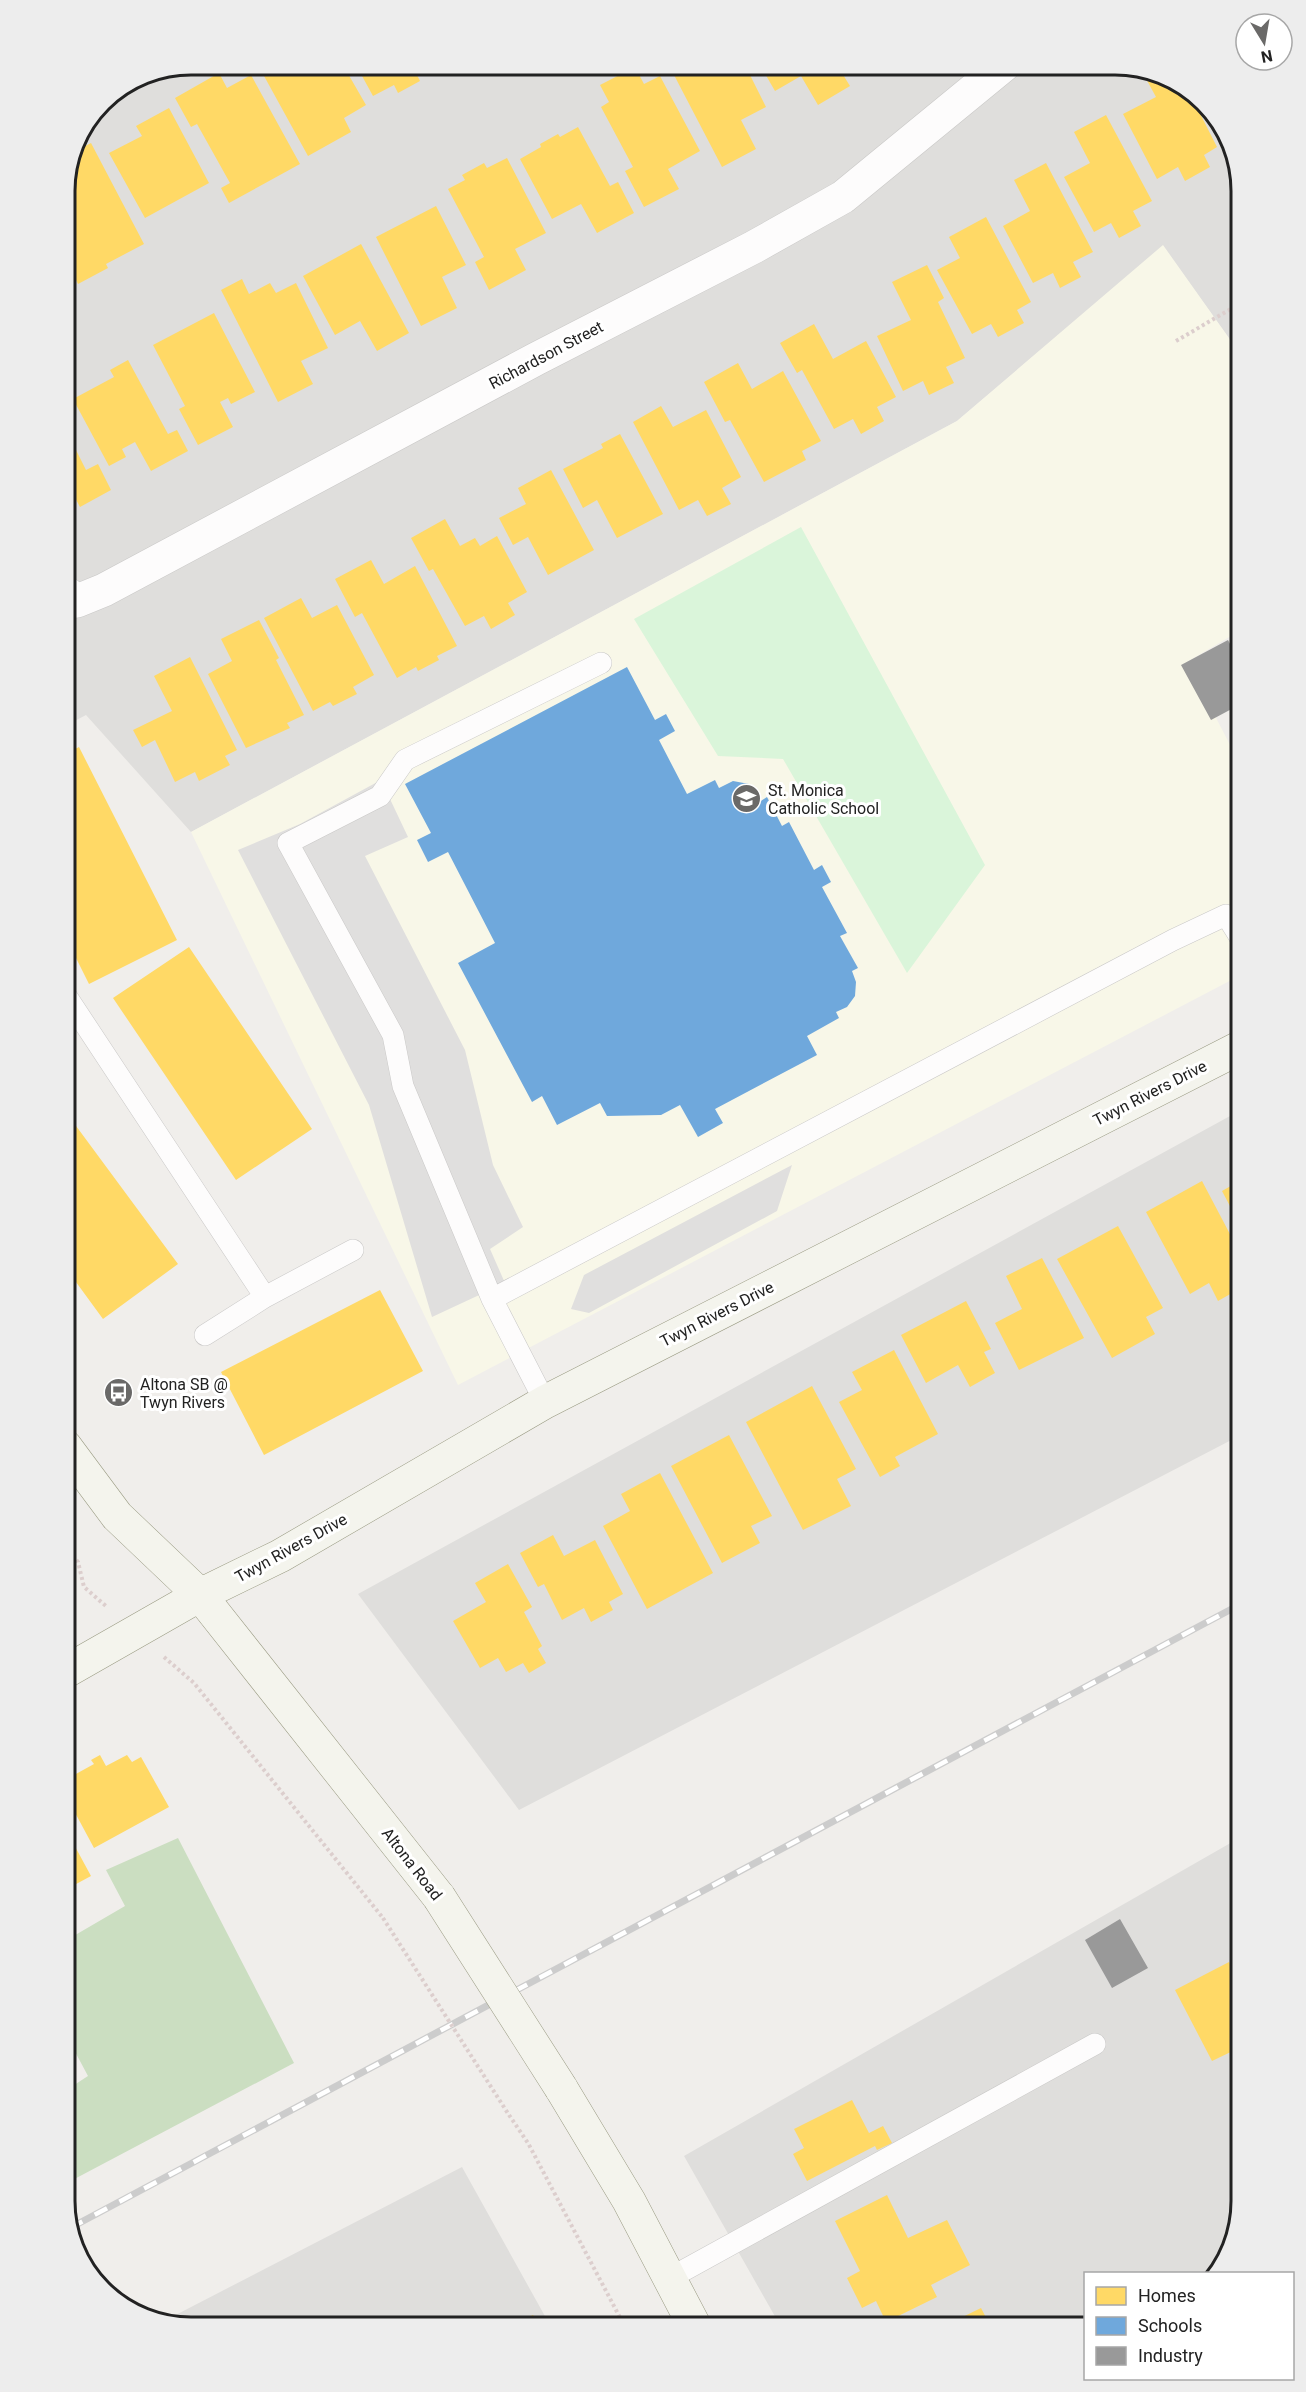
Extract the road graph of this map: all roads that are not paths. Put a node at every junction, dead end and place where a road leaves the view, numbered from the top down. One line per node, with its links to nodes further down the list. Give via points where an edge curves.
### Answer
1 (992, 75): 2 (street, Richardson Street, via 843,197 104,590)
2 (75, 600)
3 (601, 663): 9 (lane, via 405,759 380,796 288,843 393,1035 403,1086)
4 (1231, 922): 9 (lane, via 1226,915 1173,940)
5 (75, 1009): 8 (lane)
6 (1231, 1053): 11 (street, Twyn Rivers Drive)
7 (353, 1250): 8 (lane)
8 (265, 1297): 10 (lane)
9 (492, 1299): 11 (lane)
10 (205, 1335)
11 (544, 1402): 13 (street, Twyn Rivers Drive, via 280,1556)
12 (75, 1459): 13 (street, Altona Road, via 117,1516)
13 (200, 1595): 14 (street, Twyn Rivers Drive); 16 (street, Altona Road, bridge, via 438,1897 561,2088 629,2201)
14 (75, 1666)
15 (1095, 2044): 16 (lane)
16 (669, 2278): 17 (street, Altona Road)
17 (690, 2317)

